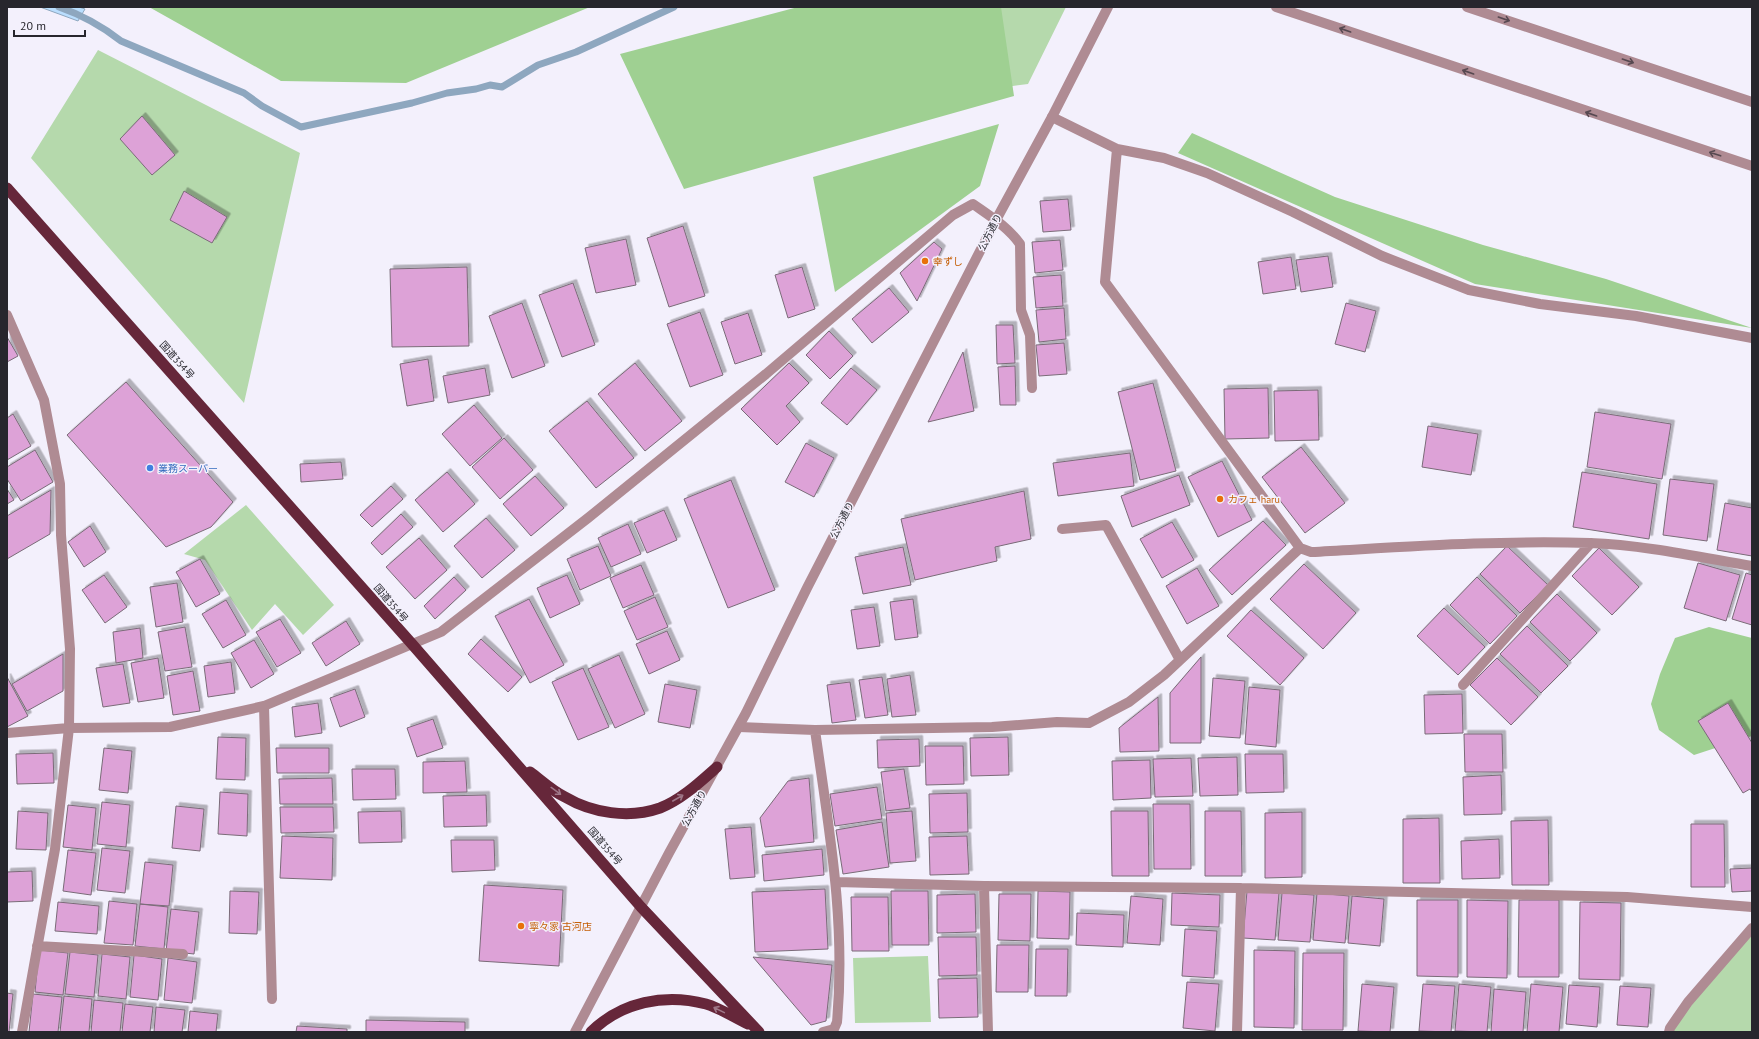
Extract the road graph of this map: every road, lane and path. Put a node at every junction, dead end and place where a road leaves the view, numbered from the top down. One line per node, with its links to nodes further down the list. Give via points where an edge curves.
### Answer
1 (1108, 7): 5 (street, 公方通り)
2 (1276, 7): 7 (street, one-way to 2)
3 (1467, 7): 4 (street, one-way to 4)
4 (1752, 102)
5 (1052, 117): 6 (street); 9 (street, 公方通り)
6 (1117, 149): 11 (street, via 1164,158 1207,173 1382,256 1469,290 1540,304 1636,316); 15 (street, via 1105,282)
7 (1752, 166)
8 (7, 188): 17 (highway, 国道354号)
9 (996, 220): 12 (street, via 1020,244 1021,310 1030,335); 17 (street, via 973,204 953,215 766,374 588,518 441,632); 21 (street, 公方通り, via 807,588)
10 (7, 315): 22 (street, via 44,400 60,484 70,649)
11 (1752, 338)
12 (1032, 388)
13 (1062, 530): 18 (street, via 1106,525)
14 (1591, 543): 15 (street, via 1483,544 1311,552); 16 (street, via 1664,551); 19 (street)
15 (1300, 548): 18 (street)
16 (1752, 566)
17 (412, 644): 20 (street); 25 (highway, 国道354号)
18 (1180, 660): 23 (street, via 1129,702 1090,723)
19 (1463, 685)
20 (264, 706): 22 (street, via 170,727); 35 (street)
21 (739, 727): 23 (street); 26 (street, 公方通り)
22 (69, 728): 24 (street); 33 (street, via 55,849)
23 (815, 730): 27 (street)
24 (7, 733)
25 (513, 760): 26 (highway, one-way to 26, via 564,797 596,811 631,814 660,808 688,792); 30 (highway, 国道354号)
26 (717, 767): 30 (street, 公方通り)
27 (837, 882): 28 (street); 41 (street, via 841,954 837,1022 834,1029)
28 (984, 886): 29 (street); 42 (street)
29 (1241, 888): 31 (street, via 1627,896); 43 (street)
30 (641, 906): 36 (highway, 国道354号); 39 (street, 公方通り)
31 (1752, 907)
32 (1752, 928): 37 (street, via 1688,1002)
33 (37, 946): 34 (street); 38 (street)
34 (183, 954)
35 (272, 999)
36 (756, 1030): 40 (highway, one-way to 40, via 707,1005 679,1000 651,1000 622,1010)
37 (1667, 1031)
38 (22, 1032)
39 (575, 1032)
40 (591, 1032)
41 (823, 1032)
42 (988, 1032)
43 (1237, 1032)

